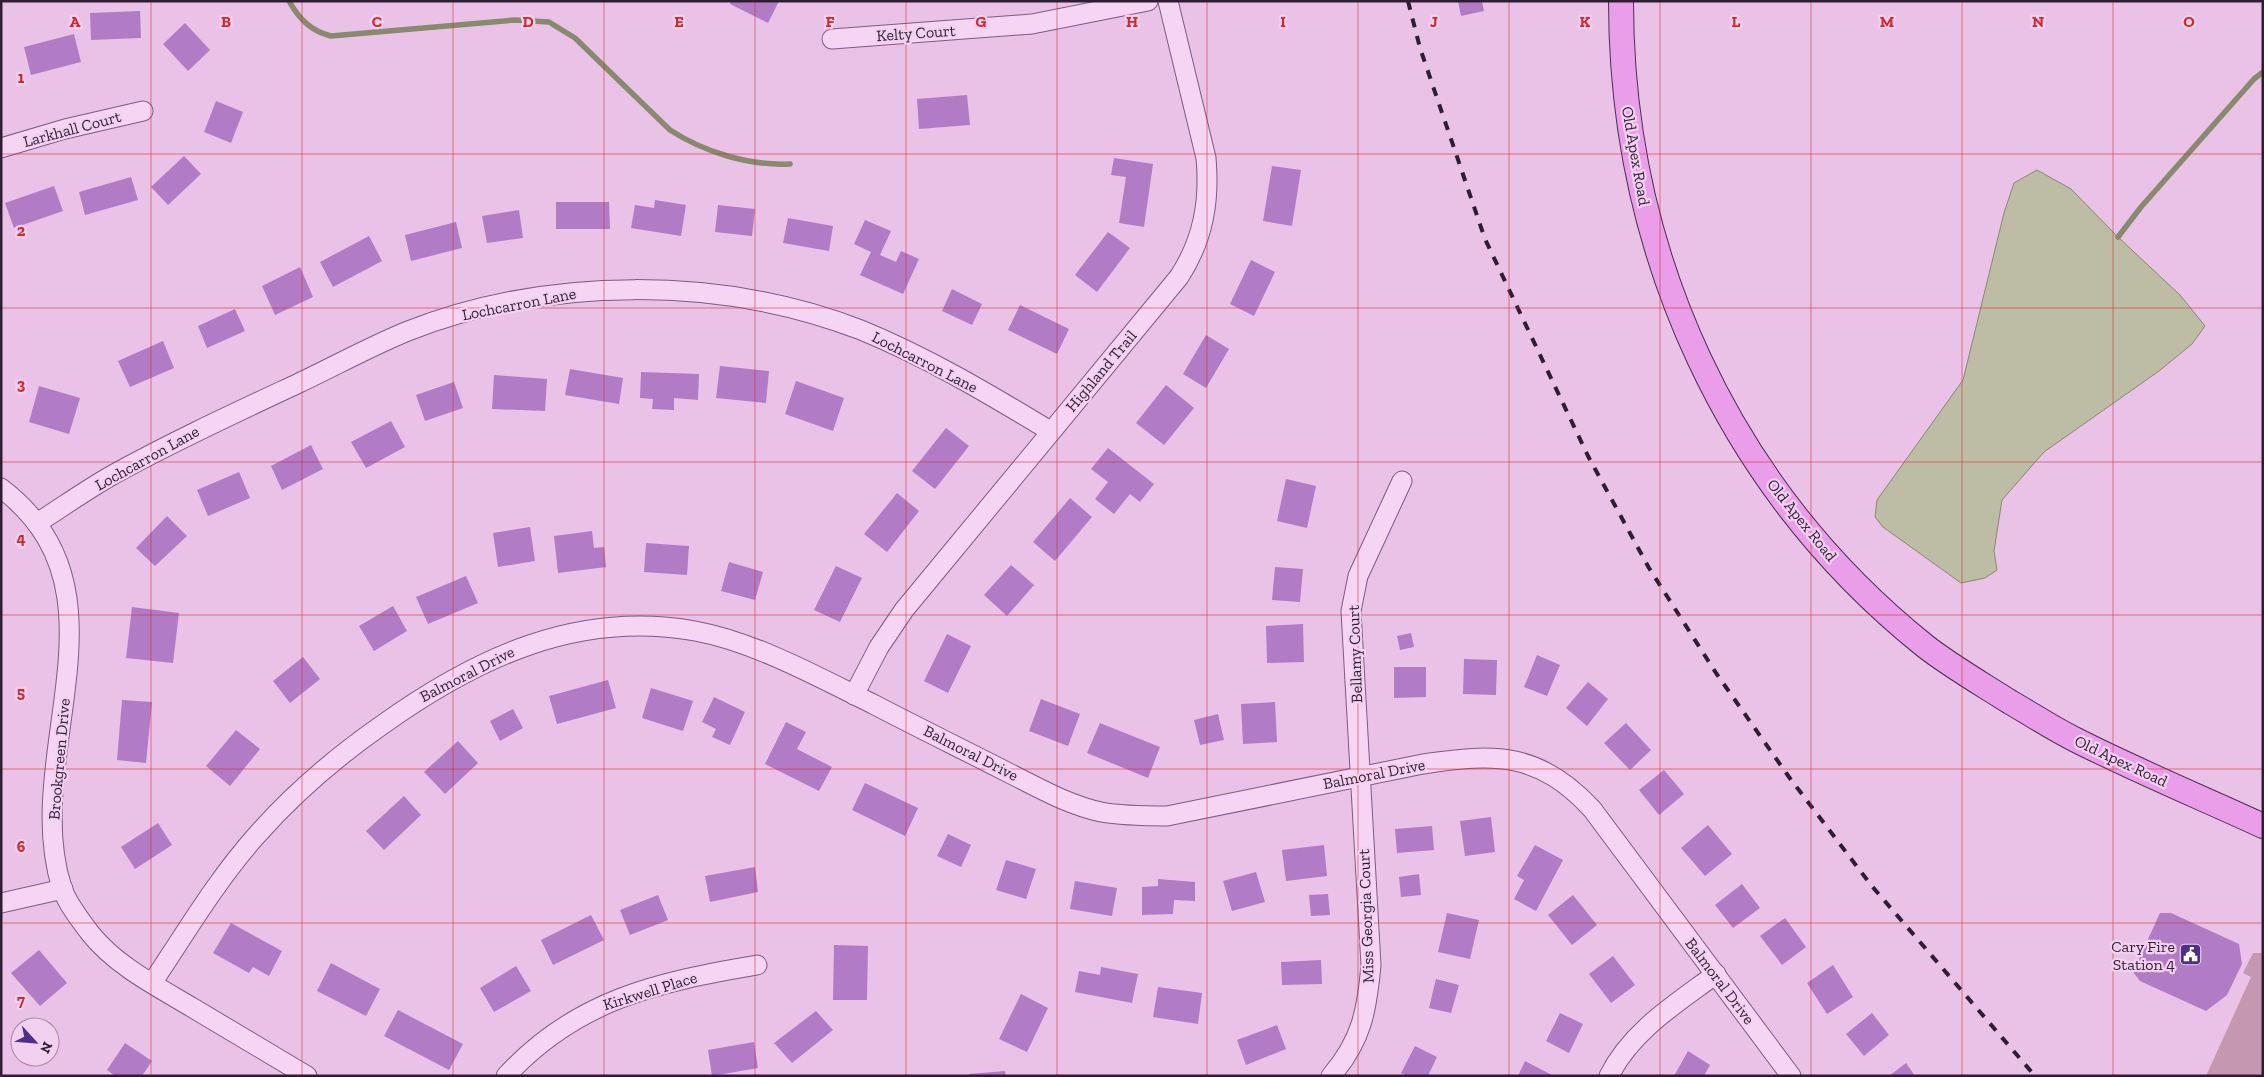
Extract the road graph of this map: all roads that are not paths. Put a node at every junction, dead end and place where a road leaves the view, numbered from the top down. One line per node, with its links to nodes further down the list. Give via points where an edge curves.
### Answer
1 (1148, 1): 4 (street, Kelty Court, via 1032,24)
2 (1168, 1): 7 (street, Highland Trail, via 1206,158 1208,184 1201,233 1179,277)
3 (1620, 1): 13 (main road, Old Apex Road, via 1632,148 1646,213 1667,282 1696,357 1720,403 1777,492 1834,560 1926,647 2072,738)
4 (832, 39)
5 (143, 111): 6 (street, Larkhall Court)
6 (1, 148)
7 (1050, 431): 10 (street, Lochcarron Lane, via 969,383 886,341 797,310 703,292 650,290 560,294 493,306 409,330 182,438 114,474); 11 (street, Highland Trail, via 904,610 879,647)
8 (1402, 481): 12 (street, Bellamy Court, via 1358,576 1351,611)
9 (1, 488): 10 (street, Brookgreen Drive)
10 (38, 523): 14 (street, Brookgreen Drive, via 56,555 66,594 71,645 52,792 53,832)
11 (854, 695): 12 (street, Balmoral Drive, via 1050,793 1100,812 1167,816); 18 (street, Balmoral Drive, via 758,651 719,636 692,631 659,627 599,627 521,646 413,702 334,760 256,836 228,871)
12 (1361, 776): 17 (street, Balmoral Drive, via 1483,756 1519,762 1558,779 1574,790 1598,817); 21 (street, Miss Georgia Court, via 1371,965 1368,1001 1354,1045)
13 (2263, 826)
14 (62, 889): 15 (street); 18 (street, Brookgreen Drive, via 76,913 104,948)
15 (1, 903)
16 (757, 965): 20 (street, Kirkwell Place, via 697,975 597,1007 548,1037)
17 (1716, 974): 22 (street, via 1654,1021 1629,1046); 23 (street, Balmoral Drive)
18 (152, 983): 19 (street, Brookgreen Drive)
19 (307, 1076)
20 (506, 1076)
21 (1331, 1076)
22 (1609, 1076)
23 (1791, 1076)

